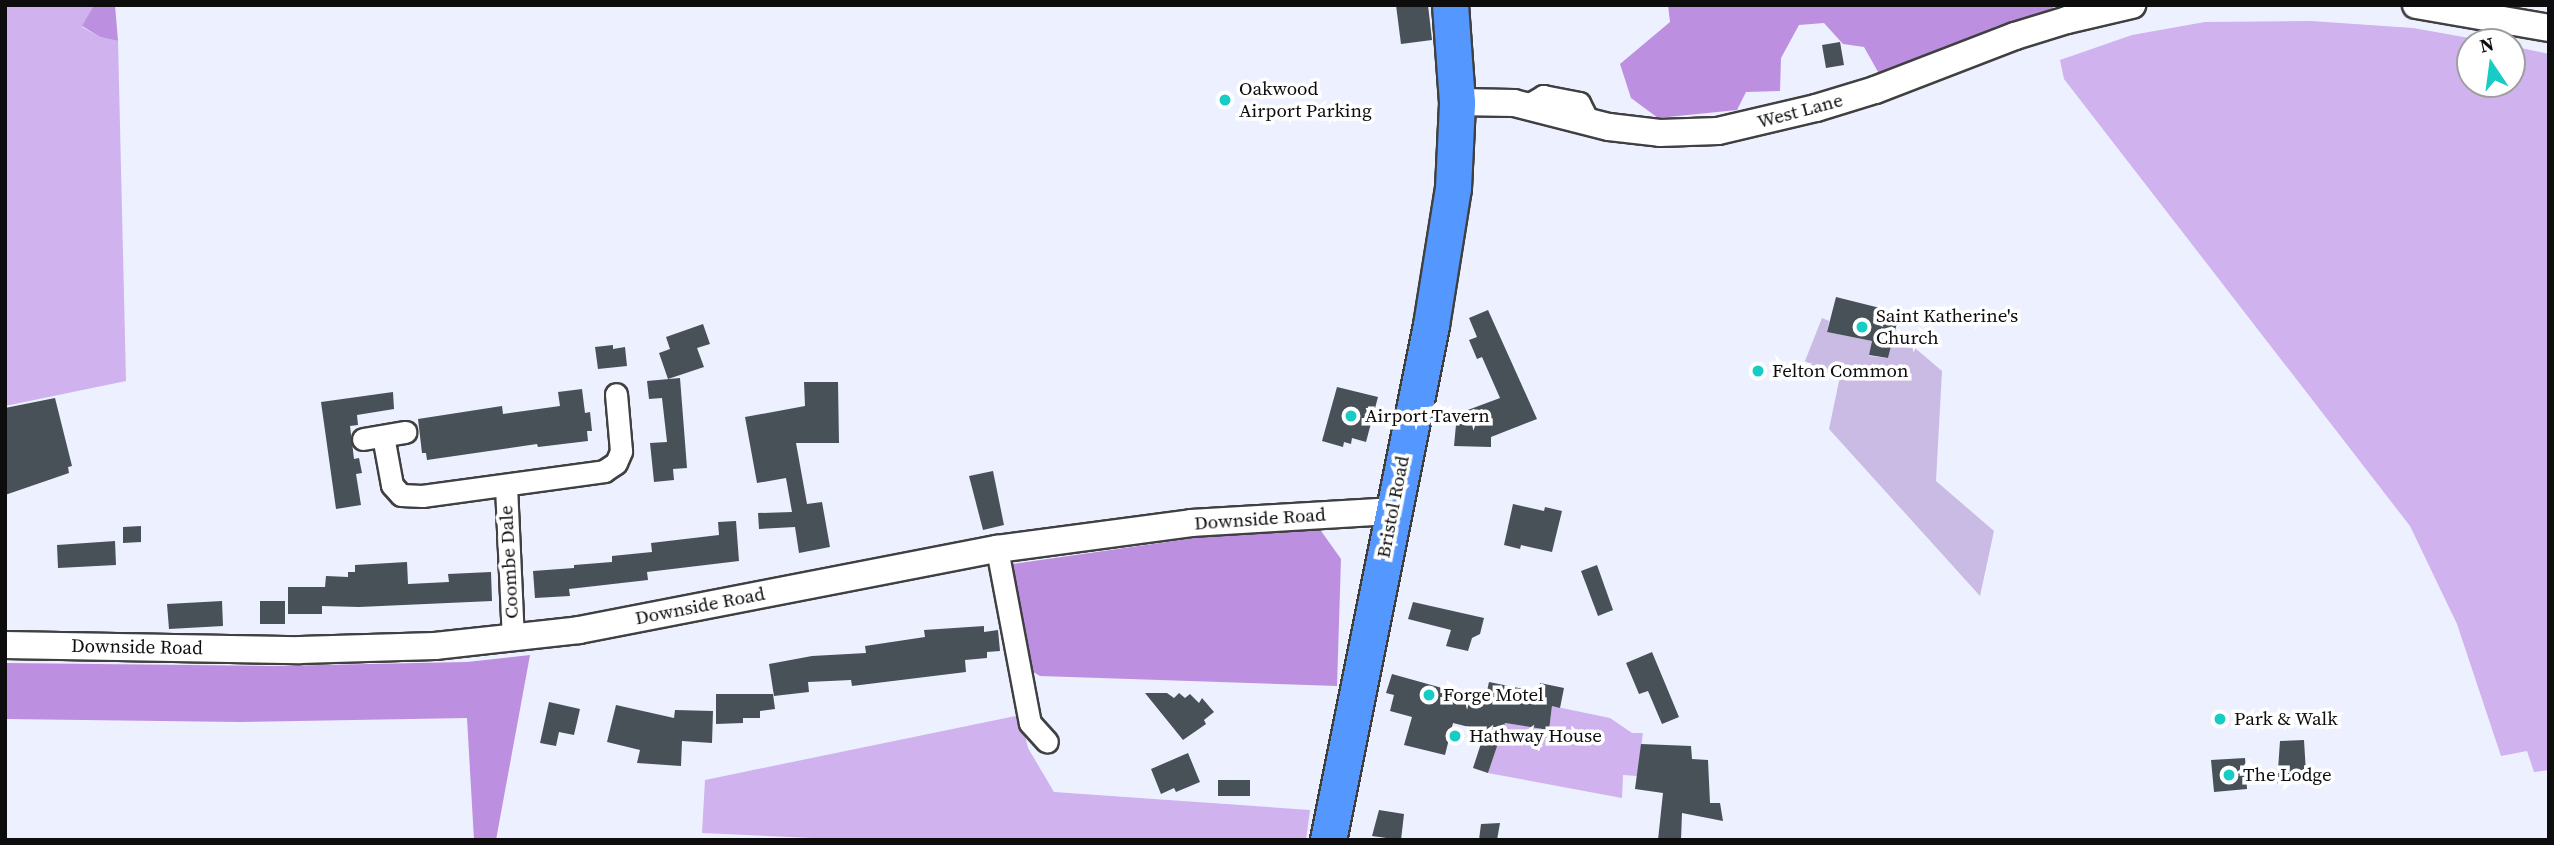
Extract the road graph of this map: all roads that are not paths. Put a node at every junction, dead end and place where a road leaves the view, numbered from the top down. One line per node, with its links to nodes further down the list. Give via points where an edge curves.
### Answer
1 (1450, 5): 5 (highway, Bristol Road)
2 (2132, 5): 5 (street, West Lane, via 2028,32 1875,90 1760,124 1717,131 1660,133 1526,106)
3 (2416, 5): 4 (street)
4 (2549, 28)
5 (1457, 102): 9 (highway, Bristol Road, via 1453,188 1433,312)
6 (616, 394): 8 (street, Coombe Dale, via 621,452 616,463 604,471)
7 (405, 432): 8 (street, Coombe Dale, via 373,438 392,485 401,495)
8 (506, 486): 11 (street, Coombe Dale)
9 (1391, 511): 10 (street, Downside Road, via 1191,523); 14 (highway, Bristol Road)
10 (997, 549): 11 (street, Downside Road); 13 (street, via 1030,723)
11 (513, 639): 12 (street, Downside Road, via 300,650)
12 (5, 645)
13 (1047, 742)
14 (1328, 840)

